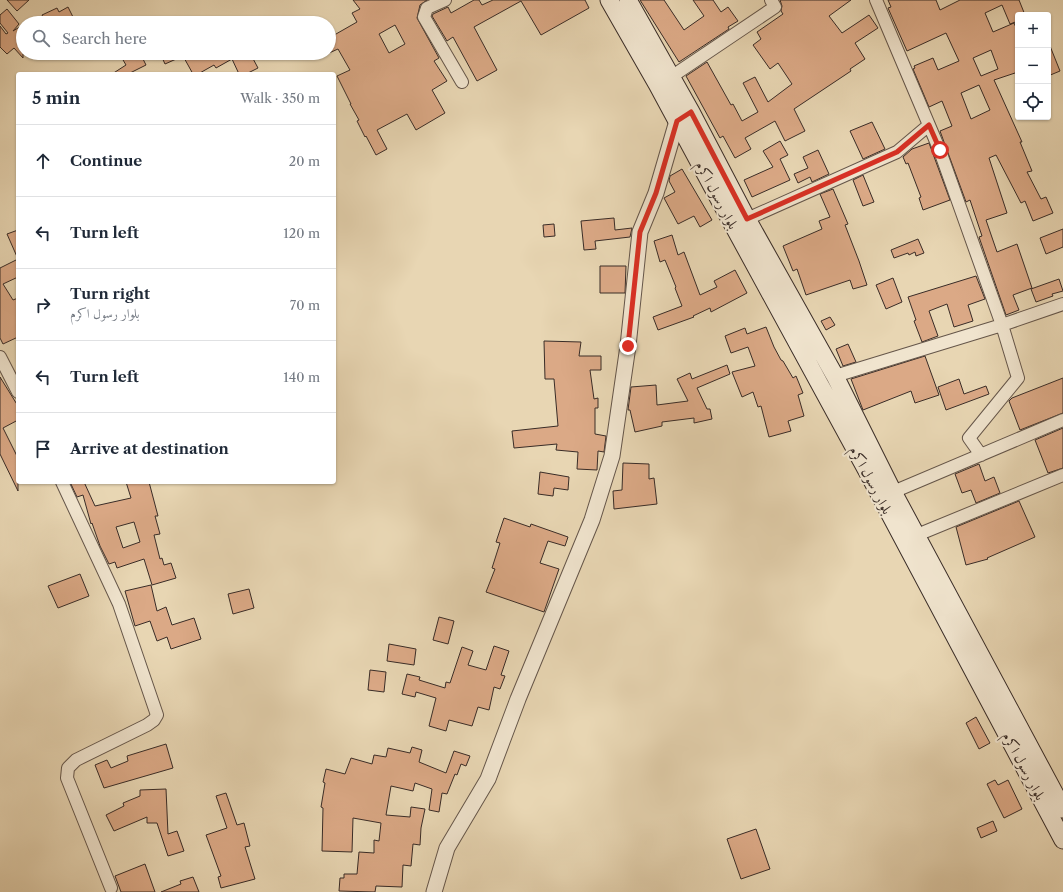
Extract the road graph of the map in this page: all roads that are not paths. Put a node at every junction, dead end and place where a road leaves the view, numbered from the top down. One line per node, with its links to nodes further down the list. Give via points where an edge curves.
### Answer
1 (445, 0): 7 (street, via 427,8 424,17)
2 (609, 0): 8 (main road, بلوار رسول اکرم)
3 (628, 0): 6 (main road, بلوار رسول اکرم)
4 (771, 0): 6 (street, via 775,7)
5 (876, 0): 9 (street)
6 (670, 77): 8 (main road, بلوار رسول اکرم)
7 (462, 82)
8 (684, 116): 10 (main road, بلوار رسول اکرم); 23 (main road, بلوار رسول اکرم); 25 (street, via 640,232 628,346 612,456 592,520 488,779 447,848)
9 (929, 125): 10 (street, via 897,152); 12 (street)
10 (747, 219): 14 (main road, بلوار رسول اکرم)
11 (1063, 304): 12 (street)
12 (1002, 325): 14 (street); 17 (street, via 1018,378 969,438)
13 (0, 357): 15 (street)
14 (835, 376): 20 (main road, بلوار رسول اکرم)
15 (16, 388)
16 (1063, 420): 17 (street)
17 (981, 455): 20 (street)
18 (1063, 475): 21 (street)
19 (63, 484): 24 (street, via 119,604 157,715 147,725 76,760 68,768 67,778)
20 (893, 492): 21 (main road, بلوار رسول اکرم)
21 (917, 535): 22 (main road, بلوار رسول اکرم)
22 (1063, 808)
23 (1063, 840)
24 (111, 888)
25 (434, 892)

